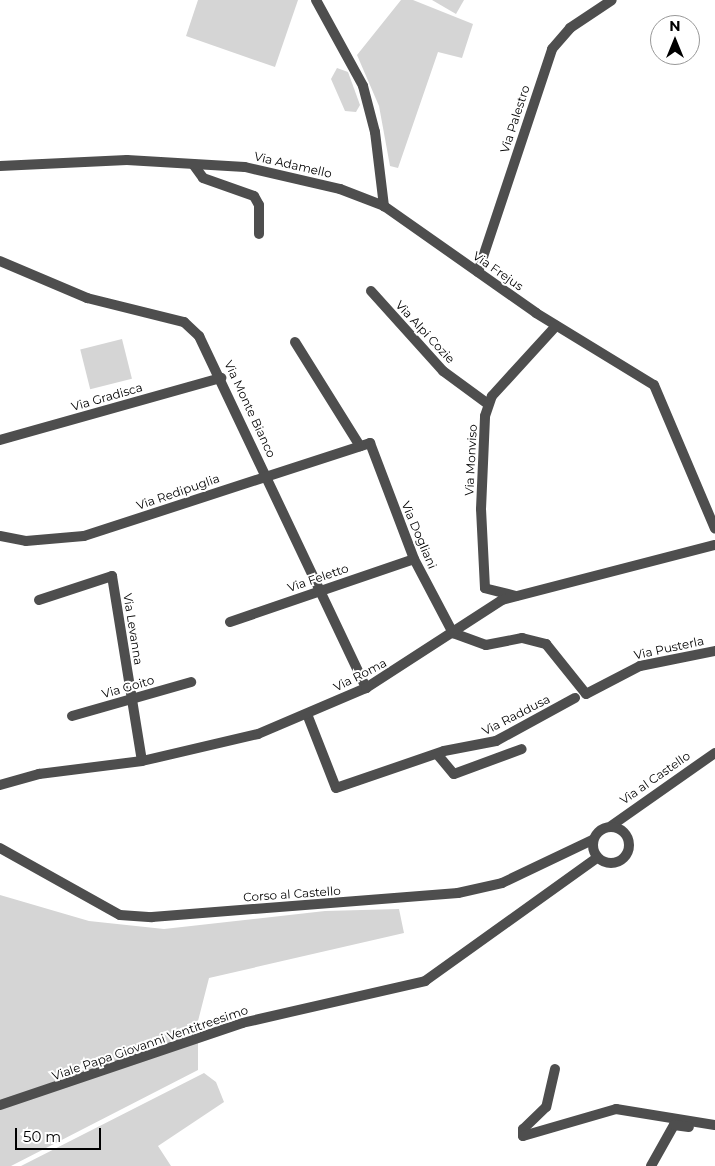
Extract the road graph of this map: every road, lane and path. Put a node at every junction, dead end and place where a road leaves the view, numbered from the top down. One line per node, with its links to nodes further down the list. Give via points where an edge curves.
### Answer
1 (316, 0): 5 (street, via 363,86 375,132)
2 (612, 0): 8 (street, Via Palestro, via 570,28 552,48)
3 (193, 164): 4 (street, Via Adamello, via 127,160); 5 (street, Via Adamello, via 262,170 340,189); 6 (street, via 202,178 254,196 259,205)
4 (0, 166)
5 (384, 206): 8 (street, Via Frejus)
6 (258, 234)
7 (0, 261): 12 (street, Via Monte Bianco, via 87,298 184,322 199,336)
8 (478, 272): 10 (street, Via Frejus)
9 (371, 291): 13 (street, Via Alpi Cozie, via 444,372)
10 (556, 326): 13 (street); 17 (street, Via Frejus, via 654,385)
11 (295, 342): 15 (street)
12 (221, 378): 14 (street, Via Gradisca); 16 (street, Via Monte Bianco)
13 (488, 404): 22 (street, Via Monviso, via 481,509 485,588)
14 (0, 440)
15 (365, 445): 16 (street, Via Redipuglia); 20 (street, Via Dogliani)
16 (268, 477): 18 (street, Via Redipuglia, via 84,536 26,541); 21 (street, Via Monte Bianco)
17 (715, 530)
18 (0, 536)
19 (715, 545): 22 (street, Via Roma)
20 (414, 559): 21 (street, Via Feletto); 25 (street, Via Dogliani)
21 (318, 591): 24 (street, Via Feletto); 28 (street, Via Monte Bianco)
22 (517, 596): 25 (street, Via Roma, via 502,600)
23 (40, 600): 30 (street, Via Levanna, via 112,576)
24 (230, 622)
25 (453, 634): 26 (street, Via Pusterla, via 486,645 522,638 546,644 586,694 640,666); 28 (street, Via Roma)
26 (715, 651)
27 (191, 682): 30 (street, Via Goito)
28 (366, 688): 31 (street, Via Roma)
29 (575, 698): 35 (street, Via Raddusa, via 496,741)
30 (132, 699): 32 (street, Via Goito); 36 (street, Via Levanna)
31 (307, 714): 35 (street, Via Raddusa, via 336,788); 36 (street, Via Roma, via 258,734)
32 (72, 716)
33 (522, 749): 35 (street, via 454,774)
34 (715, 753): 38 (street, Via al Castello)
35 (437, 754)
36 (142, 761): 37 (street, Via Roma, via 39,774)
37 (0, 785)
38 (611, 826): 39 (street); 41 (street, via 627,837 628,851 612,864)
39 (592, 840): 40 (street, Corso al Castello, via 502,883 458,893 152,917 120,915); 41 (street)
40 (0, 848)
41 (597, 858): 43 (street, Viale Papa Giovanni Ventitreesimo, via 425,981 242,1023)
42 (554, 1069): 44 (street, via 546,1107 523,1129 523,1136 616,1109)
43 (0, 1105)
44 (715, 1125)
45 (715, 1131): 46 (street, via 674,1125)
46 (651, 1166)

